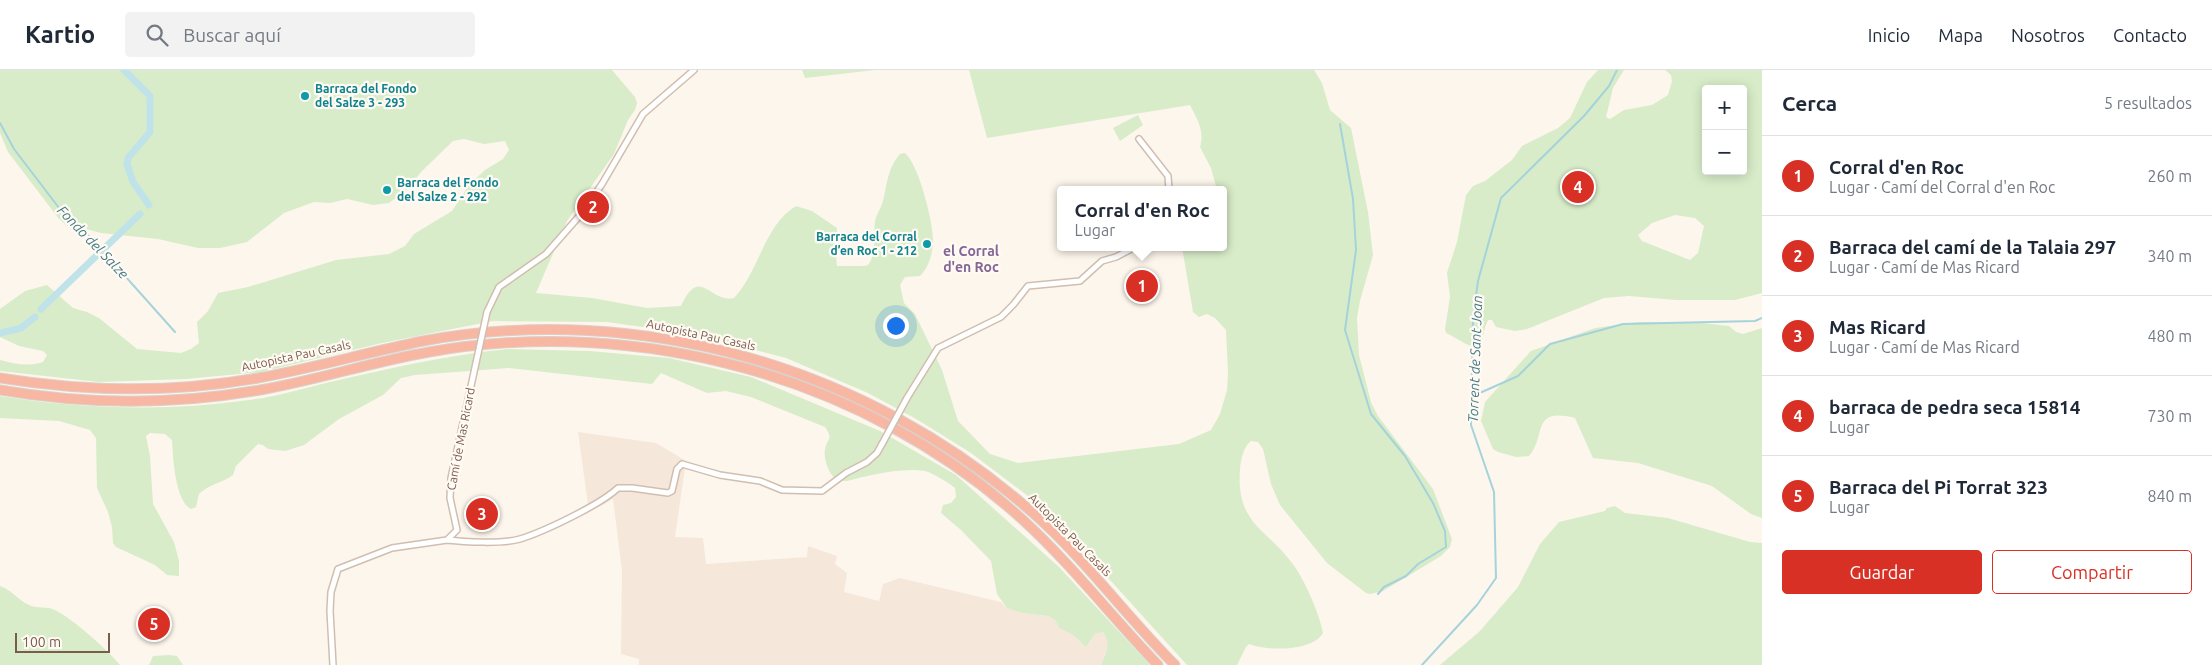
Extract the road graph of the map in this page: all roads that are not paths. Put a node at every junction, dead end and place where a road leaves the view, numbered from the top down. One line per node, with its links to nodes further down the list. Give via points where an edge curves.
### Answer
1 (694, 70): 7 (street, Camí de Mas Ricard, bridge, via 643,114 602,184 546,254 499,287 487,312 451,478 450,498 457,530)
2 (1139, 139): 3 (street, via 1168,176)
3 (1169, 186)
4 (1127, 251): 7 (street, bridge, via 1102,261 1080,282 1028,286 1001,316 938,348 876,453 868,462 822,491 782,490 760,481 682,464 676,469 672,491 668,493 618,488 586,509 518,540)
5 (0, 378): 10 (highway, Autopista Pau Casals, via 94,389 217,384 260,378 452,336 536,330 593,330 650,336 724,350 798,372 861,399 950,450 1034,514 1088,568)
6 (0, 390): 9 (highway, Autopista Pau Casals, via 88,401 185,400 262,390 427,352 530,342 613,344 720,361 794,383 849,406 969,476 1056,552)
7 (447, 540): 8 (street, via 392,548 338,569 331,592 330,611)
8 (333, 665)
9 (1158, 665)
10 (1174, 665)

